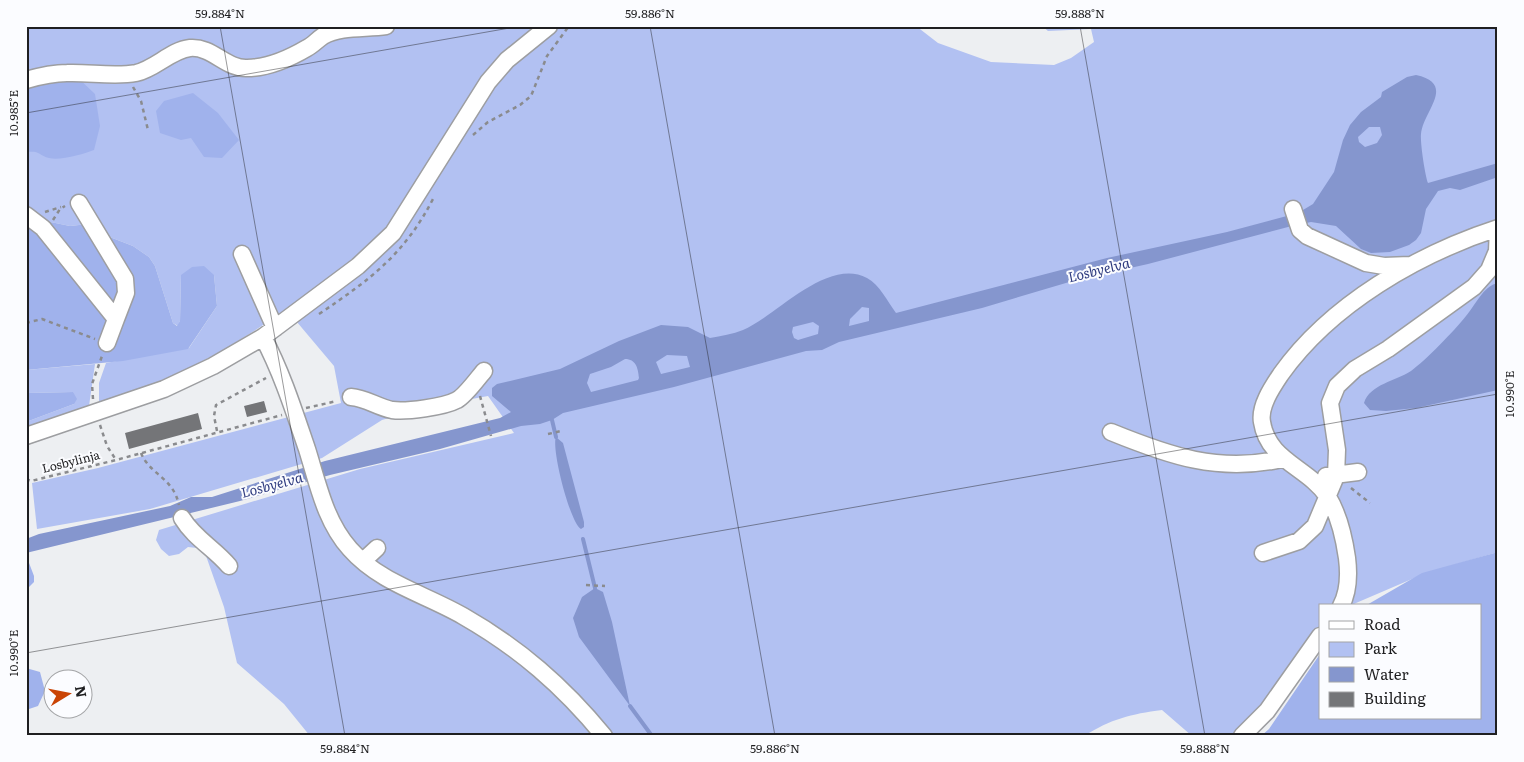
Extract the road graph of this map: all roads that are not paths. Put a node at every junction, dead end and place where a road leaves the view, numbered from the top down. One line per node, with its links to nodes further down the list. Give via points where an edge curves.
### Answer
1 (386, 26): 3 (street, via 344,30 323,36 292,56 260,66 234,66 215,54 191,48 148,70 124,74 67,73)
2 (549, 26): 10 (street, via 507,60 488,82 393,233 358,266)
3 (26, 80)
4 (79, 203): 9 (street, via 125,279 126,293)
5 (1293, 209): 8 (street, via 1300,230 1307,236 1366,263)
6 (26, 215): 9 (street, via 47,232)
7 (242, 254): 10 (street)
8 (1410, 266): 16 (street, via 1344,309 1315,333 1273,386 1261,421 1269,443); 18 (street, via 1472,236 1498,228 1497,251 1492,264 1474,287 1356,369 1337,386 1330,403 1337,450)
9 (116, 319): 11 (street)
10 (269, 332): 15 (street, via 213,366 164,389); 24 (street, via 328,515 336,530)
11 (106, 344)
12 (480, 376): 13 (street, via 458,400 416,409 389,410 363,398)
13 (351, 397)
14 (1111, 432): 16 (street, via 1162,453 1209,464 1260,464)
15 (26, 436)
16 (1282, 458): 19 (street)
17 (1358, 472): 18 (street)
18 (1336, 476): 19 (street); 20 (street)
19 (1309, 477): 20 (street)
20 (1327, 496): 23 (street, via 1315,526 1307,535 1299,541); 26 (street, via 1337,516 1346,556 1348,578)
21 (182, 518): 25 (street, via 194,534)
22 (377, 548): 24 (street)
23 (1263, 553)
24 (363, 561): 28 (street, via 381,575 462,616 510,648 576,702)
25 (230, 566)
26 (1342, 604)
27 (1319, 637): 29 (street, via 1267,711)
28 (604, 736)
29 (1242, 736)

